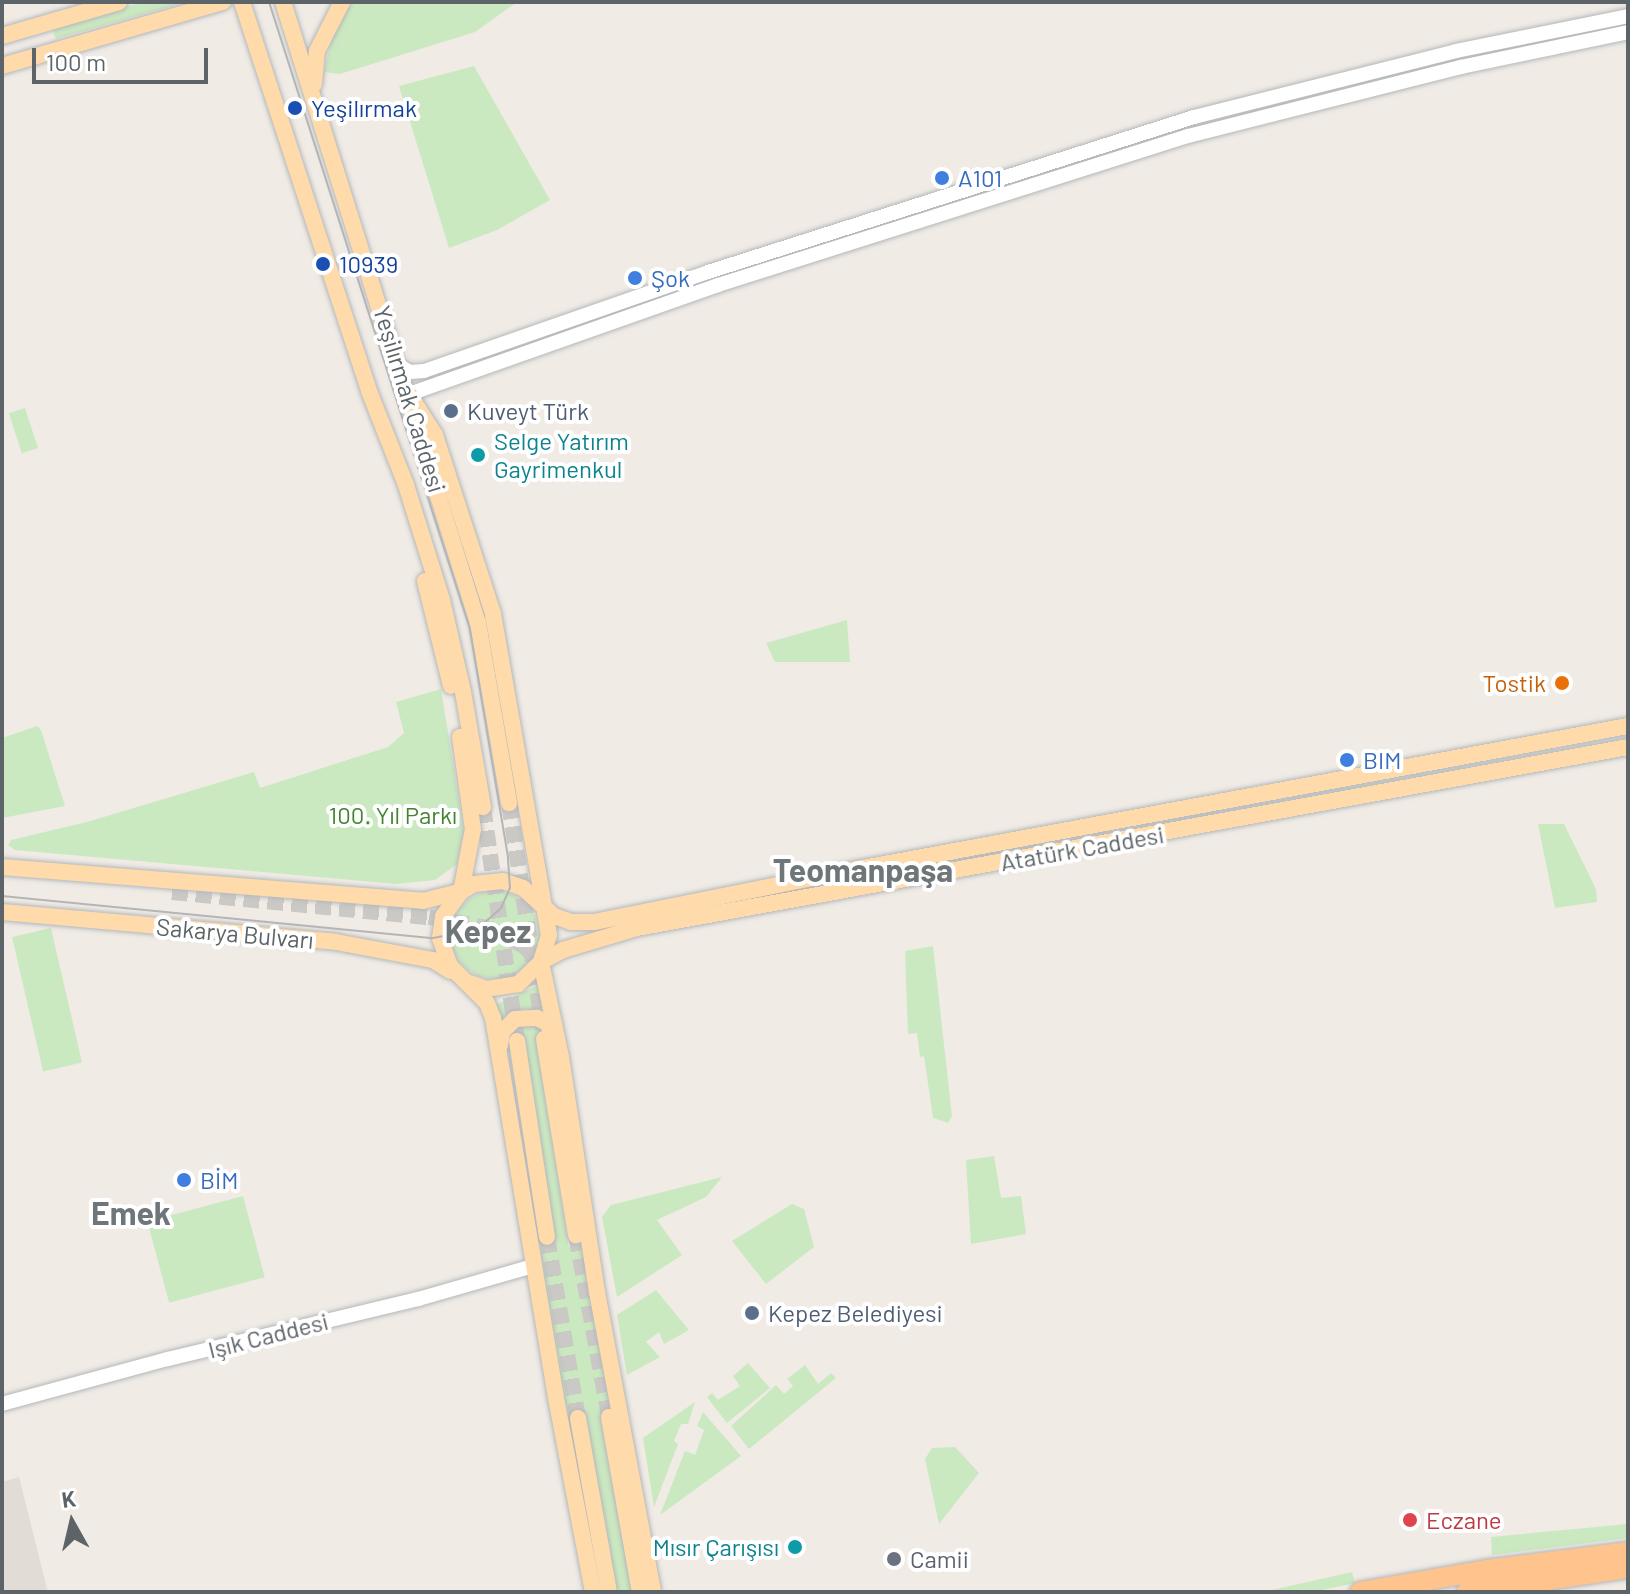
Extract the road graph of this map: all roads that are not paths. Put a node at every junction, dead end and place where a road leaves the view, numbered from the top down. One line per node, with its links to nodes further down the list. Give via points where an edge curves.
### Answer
1 (119, 2): 8 (main road)
2 (223, 2): 9 (main road)
3 (242, 2): 12 (main road)
4 (283, 2): 10 (main road, Yeşilırmak Caddesi)
5 (342, 2): 10 (main road, via 317,51)
6 (1628, 16): 11 (street, via 1456,51 1186,120 708,272 424,371 410,372)
7 (1628, 32): 13 (street, via 1461,67 1188,136 718,285)
8 (2, 36)
9 (2, 66)
10 (313, 90): 11 (main road, Yeşilırmak Caddesi)
11 (398, 365): 13 (main road, Yeşilırmak Caddesi)
12 (369, 391): 17 (main road, via 442,600); 21 (main road, via 432,608 459,731 473,829)
13 (409, 394): 16 (main road, Yeşilırmak Caddesi, via 478,623); 22 (main road, via 435,435 493,614)
14 (1628, 726): 22 (main road, Atatürk Caddesi, via 594,922 571,922)
15 (1628, 747): 24 (main road, Atatürk Caddesi, via 637,928)
16 (509, 803)
17 (483, 807)
18 (2, 867): 21 (main road, Sakarya Bulvarı, via 423,901)
19 (2, 876): 20 (main road)
20 (172, 892)
21 (461, 892): 22 (main road, via 474,884 503,881 523,888); 25 (main road, via 443,916 440,938 450,966)
22 (542, 908): 24 (main road, via 549,935)
23 (2, 912): 25 (main road, Sakarya Bulvarı, via 336,942 433,960)
24 (541, 962): 25 (main road, via 531,975 503,988 474,986); 29 (main road)
25 (461, 978): 28 (main road, via 487,1003)
26 (544, 1039): 30 (main road)
27 (517, 1041): 31 (main road)
28 (499, 1051): 29 (main road, via 507,1024 537,1018 552,1029); 32 (main road)
29 (561, 1057): 41 (main road, via 599,1305)
30 (576, 1235)
31 (547, 1237)
32 (533, 1266): 33 (street, Işık Caddesi); 38 (main road)
33 (2, 1404)
34 (609, 1417): 40 (main road)
35 (578, 1418): 39 (main road)
36 (1628, 1552): 42 (highway)
37 (1628, 1568): 43 (highway)
38 (593, 1592)
39 (609, 1592)
40 (640, 1592)
41 (653, 1592)
42 (1360, 1592)
43 (1467, 1592)

